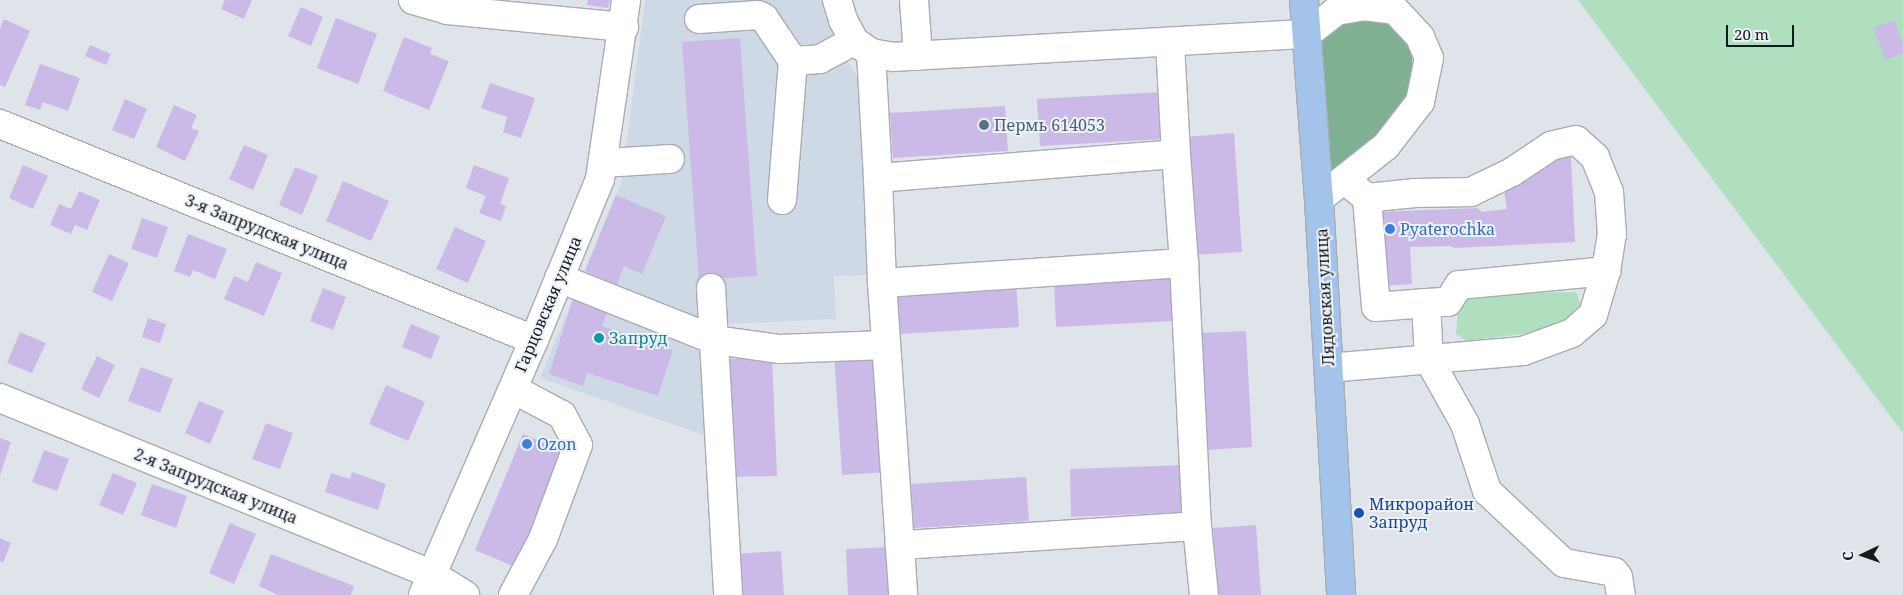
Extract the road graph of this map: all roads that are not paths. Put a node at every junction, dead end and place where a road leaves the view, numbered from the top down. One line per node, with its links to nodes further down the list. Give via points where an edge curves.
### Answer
1 (413, 0): 6 (street, via 448,10)
2 (626, 0): 8 (street, Гарцовская улица)
3 (837, 0): 11 (street, via 843,20)
4 (914, 0): 12 (street)
5 (1304, 0): 9 (main road, Лядовская улица)
6 (520, 8): 8 (street)
7 (699, 19): 13 (street, via 758,15 764,18)
8 (624, 27): 17 (street, Гарцовская улица)
9 (1307, 34): 10 (street); 19 (street, via 1336,11 1364,6 1395,10 1420,37 1429,58 1420,102 1386,146); 20 (main road, Лядовская улица)
10 (1170, 42): 12 (street); 15 (street)
11 (862, 47): 12 (street, via 894,57); 13 (street, via 820,59); 18 (street)
12 (918, 56)
13 (793, 61): 22 (street)
14 (0, 124): 29 (street, 3-я Запрудская улица)
15 (1176, 154): 18 (street); 23 (street)
16 (670, 158): 17 (street)
17 (604, 163): 25 (street, Гарцовская улица)
18 (878, 178): 26 (street)
19 (1345, 180): 20 (street); 21 (street)
20 (1320, 198): 33 (main road, Лядовская улица)
21 (1367, 198): 24 (street, via 1471,192 1512,172 1551,146 1576,140 1595,157 1609,192 1612,235); 28 (street, via 1376,308)
22 (782, 200)
23 (1184, 263): 26 (street); 36 (street)
24 (1606, 270): 28 (street, via 1459,285 1448,302); 32 (street, via 1593,315 1572,333 1523,352)
25 (559, 278): 29 (street, Гарцовская улица); 30 (street)
26 (882, 283): 31 (street)
27 (711, 288): 30 (street)
28 (1426, 303): 32 (street)
29 (534, 340): 34 (street, Гарцовская улица)
30 (715, 340): 31 (street, via 780,349); 41 (street)
31 (886, 345): 37 (street)
32 (1429, 360): 33 (street); 45 (street, via 1465,424 1487,491 1564,562 1614,572)
33 (1329, 368): 44 (main road, Лядовская улица)
34 (513, 389): 38 (street, Гарцовская улица); 40 (street, via 562,415 578,445 543,539)
35 (0, 398): 38 (street, 2-я Запрудская улица)
36 (1197, 526): 37 (street); 43 (street)
37 (900, 545): 42 (street)
38 (428, 585): 39 (street, 2-я Запрудская улица)
39 (466, 595)
40 (513, 595)
41 (728, 595)
42 (903, 595)
43 (1204, 595)
44 (1341, 595)
45 (1621, 595)

